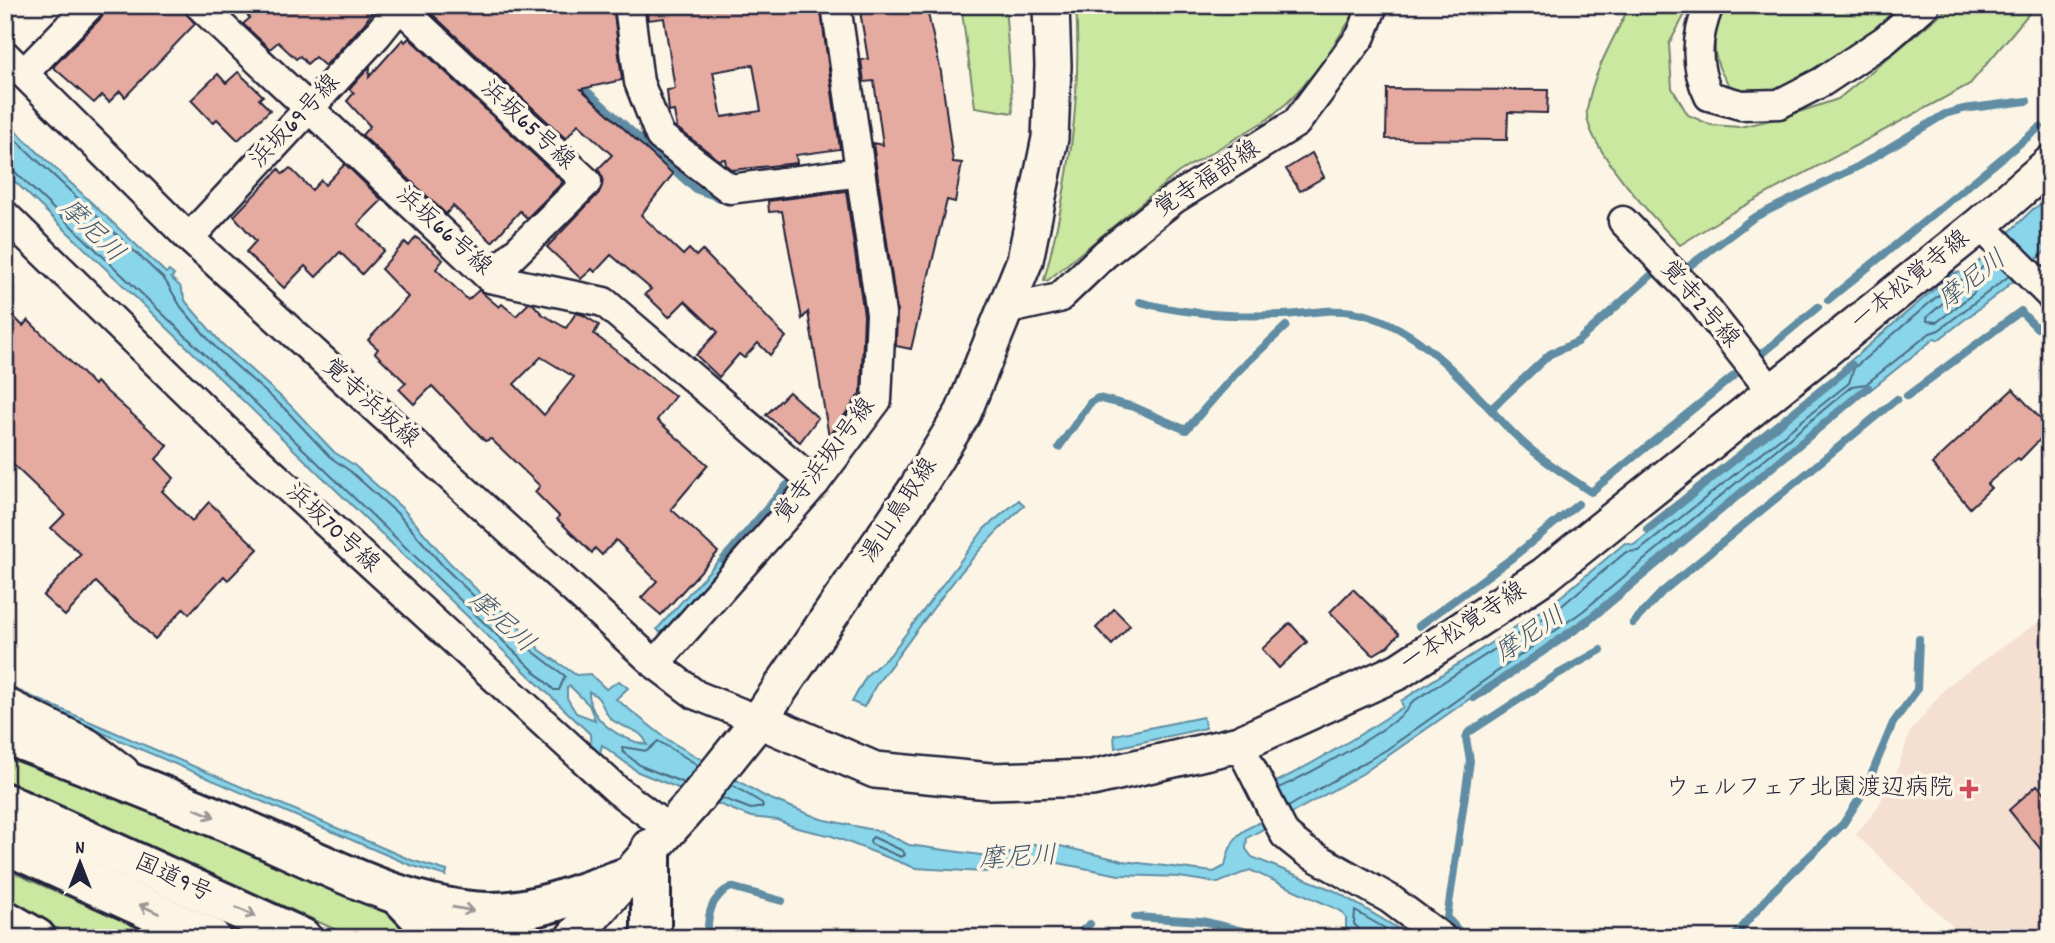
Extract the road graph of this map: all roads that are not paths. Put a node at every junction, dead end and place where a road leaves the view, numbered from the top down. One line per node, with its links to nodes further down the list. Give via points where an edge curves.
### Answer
1 (90, 5): 10 (street)
2 (199, 5): 11 (street, 浜坂66号線)
3 (629, 5): 13 (street, via 639,82 660,136 730,189)
4 (836, 5): 13 (street, 覚寺浜坂1号線)
5 (1051, 5): 20 (main road, 湯山鳥取線, via 1050,138 1025,260)
6 (1373, 5): 20 (street, 覚寺福部線, via 1361,36 1296,123 1174,199 1059,298)
7 (1709, 5): 8 (street, via 1697,52 1700,77 1709,96 1741,105 1779,104 1822,82 1885,40)
8 (1925, 5)
9 (400, 6): 11 (street, 浜坂69号線); 18 (street, 浜坂65号線, via 587,182)
10 (15, 64): 17 (street, 覚寺浜坂線)
11 (309, 108): 17 (street, 浜坂69号線); 18 (street, 浜坂66号線)
12 (2050, 164): 16 (main road, 一本松覚寺線)
13 (860, 172): 22 (street, 覚寺浜坂1号線, via 881,314 877,400)
14 (5, 215): 30 (street, 浜坂70号線, via 238,442 617,790)
15 (1623, 221): 21 (street, 覚寺2号線, via 1701,302)
16 (1987, 231): 19 (street); 21 (main road, 一本松覚寺線)
17 (189, 238): 23 (street, 覚寺浜坂線)
18 (490, 278): 22 (street, 浜坂66号線, via 604,302)
19 (2043, 288)
20 (1005, 310): 25 (main road, 湯山鳥取線, via 963,413)
21 (1772, 392): 27 (main road, 一本松覚寺線, via 1545,575 1399,671)
22 (815, 483): 23 (street, 覚寺浜坂1号線)
23 (655, 664): 25 (street, 覚寺浜坂線, via 696,695)
24 (5, 702): 28 (street, via 88,743)
25 (759, 720): 27 (main road, 一本松覚寺線, via 875,770 990,781 1092,778); 30 (main road, 湯山鳥取線)
26 (5, 734): 28 (highway)
27 (1244, 756): 41 (street, via 1279,828 1304,851 1390,899)
28 (157, 793): 33 (highway, one-way to 33)
29 (5, 803): 37 (highway, 国道9号, one-way to 37)
30 (671, 828): 32 (main road, 湯山鳥取線); 40 (highway)
31 (5, 844): 36 (highway, 国道9号, one-way to 31)
32 (627, 877): 33 (highway, one-way to 32, via 467,910 506,911 536,907); 39 (main road, 湯山鳥取線)
33 (397, 894): 38 (highway)
34 (5, 920): 35 (highway)
35 (36, 938)
36 (211, 938)
37 (302, 938)
38 (440, 938)
39 (573, 938)
40 (651, 938)
41 (1442, 938)

